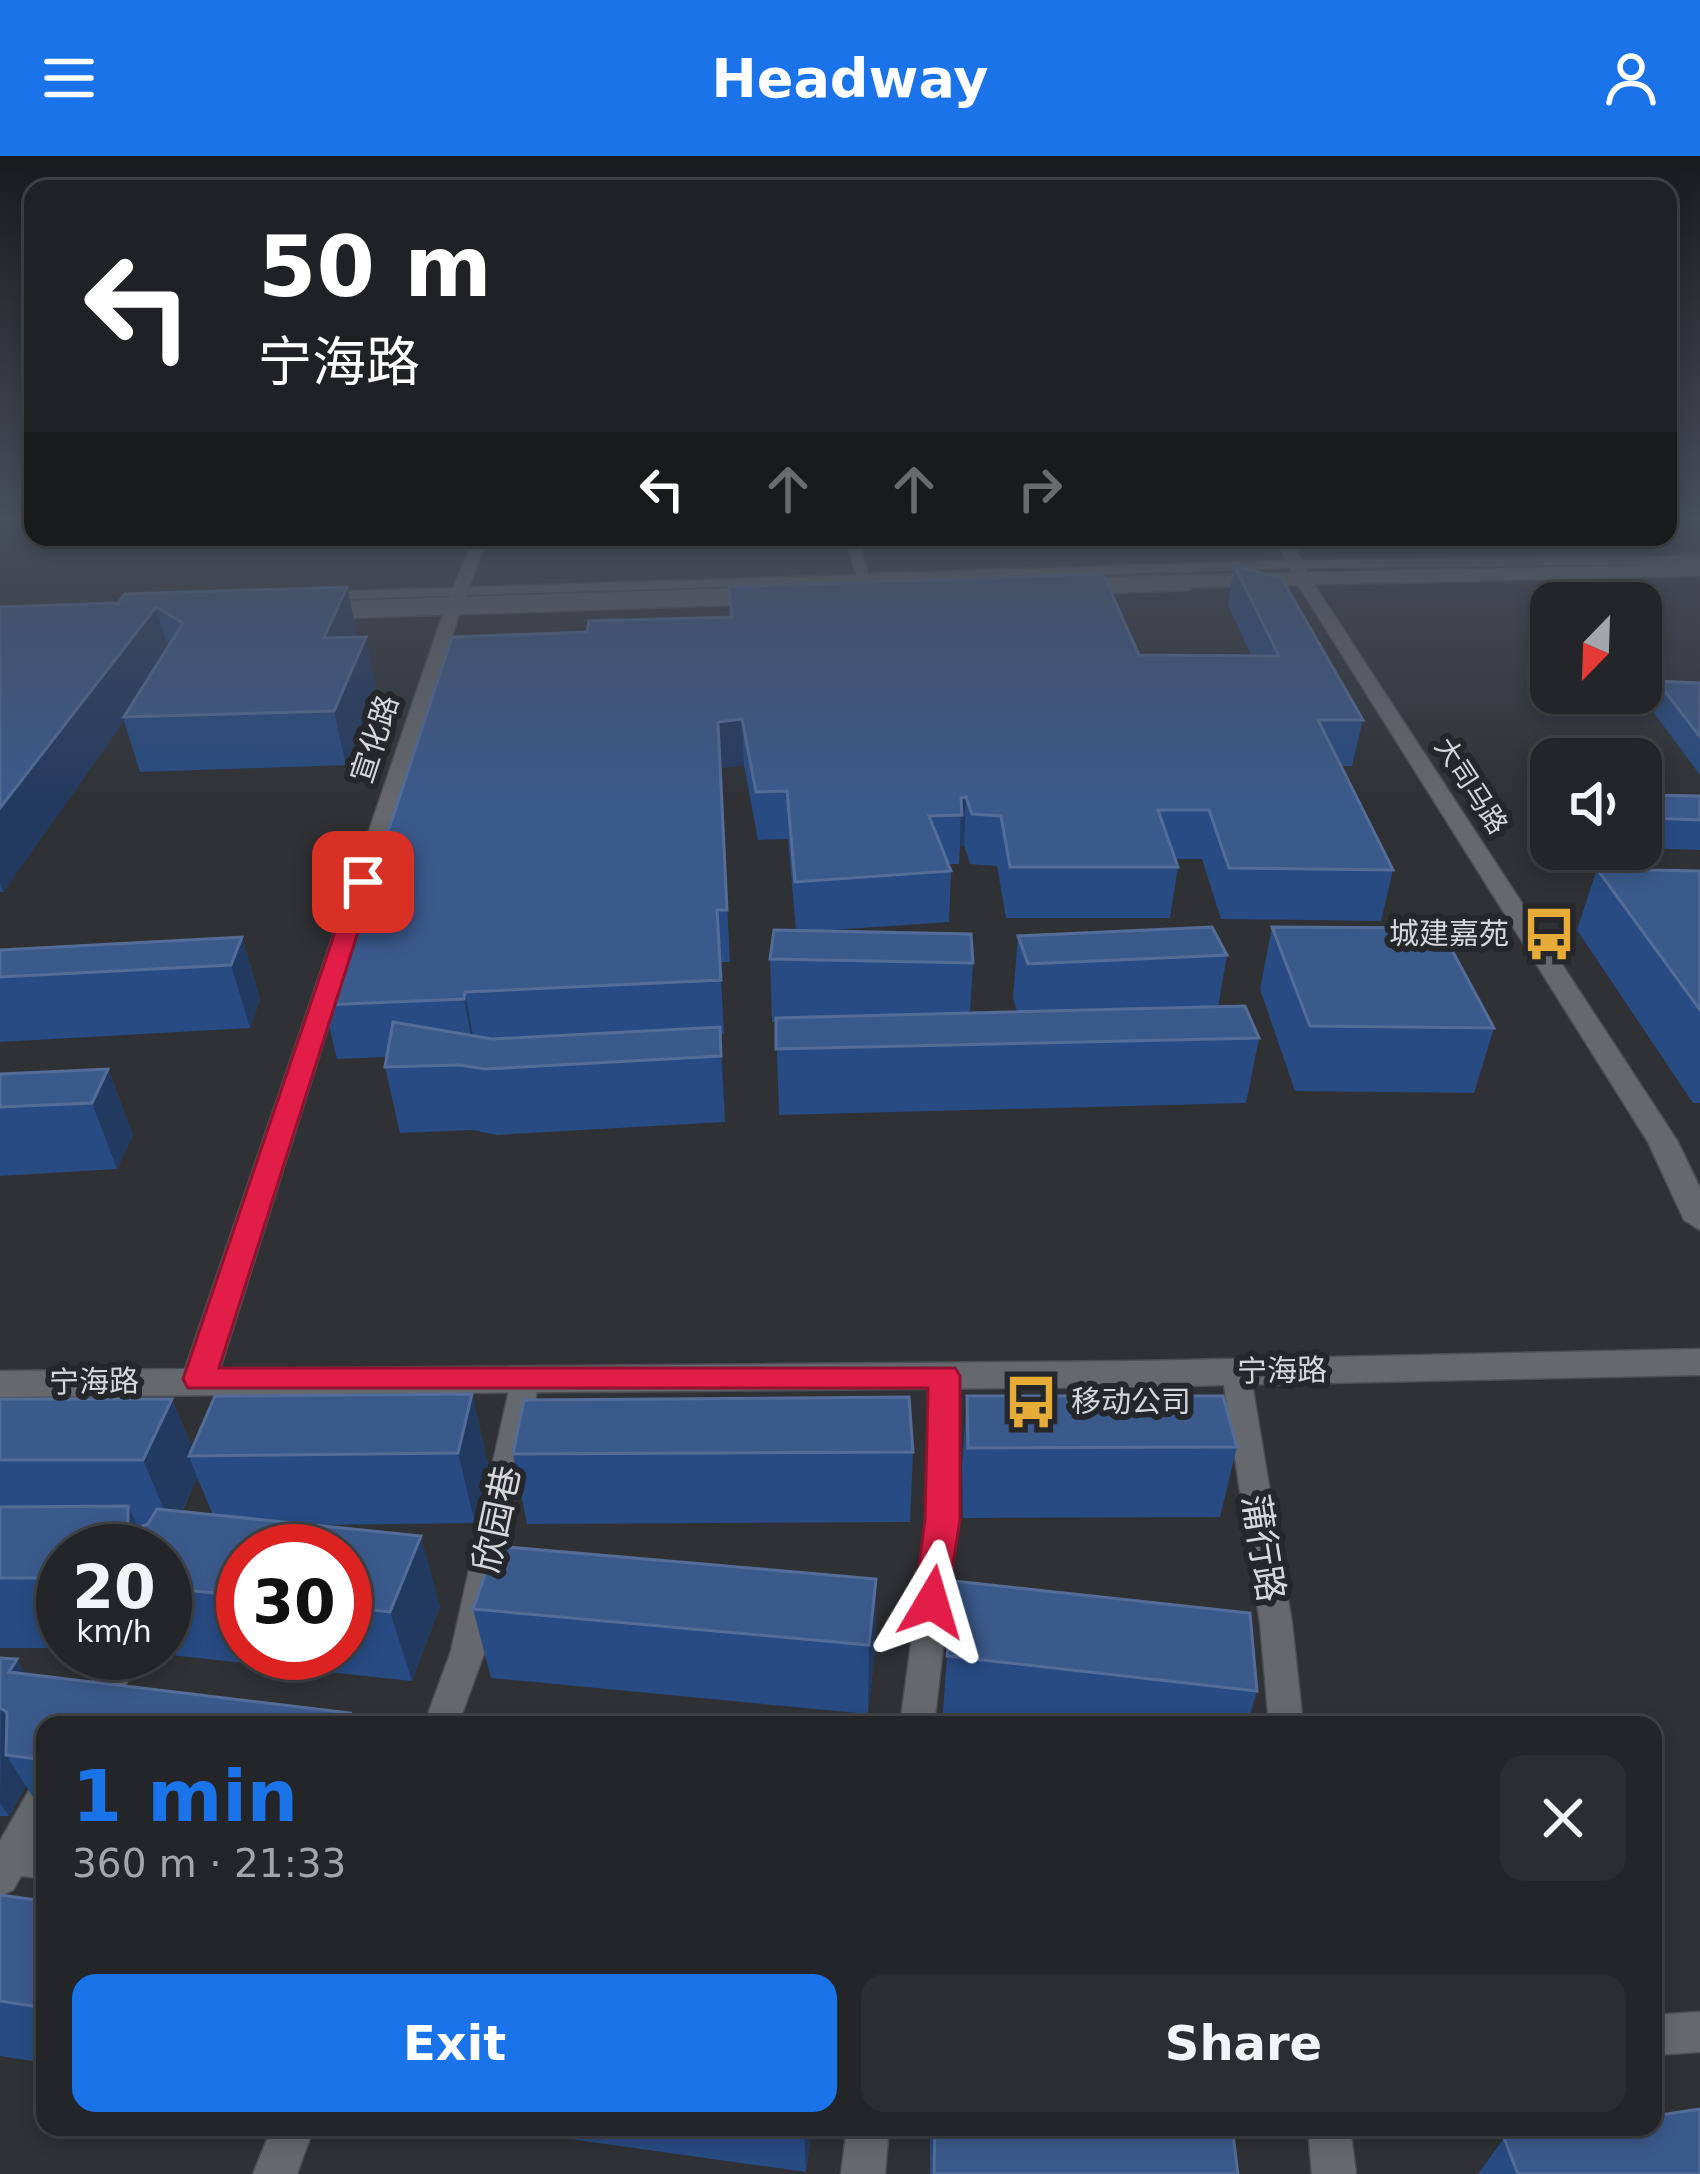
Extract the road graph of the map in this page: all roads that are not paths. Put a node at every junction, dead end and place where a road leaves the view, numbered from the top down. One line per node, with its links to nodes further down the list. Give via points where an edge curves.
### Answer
1 (452, 615): 7 (street, 宣化路)
2 (1327, 615): 3 (street, 大司马路, via 1663,1142)
3 (1700, 1220)
4 (1700, 1362): 5 (street, 宁海路)
5 (1236, 1372): 6 (street, 宁海路); 16 (street, 蒲行路)
6 (944, 1376): 9 (street, 宁海路); 15 (street, via 943,1520)
7 (199, 1379): 8 (street, 宁海路); 10 (street, 宁海路)
8 (250, 1379): 9 (street, 宁海路); 11 (street)
9 (525, 1381): 14 (street, 欣园巷, via 468,1651)
10 (0, 1385)
11 (237, 1421)
12 (111, 1680): 13 (street)
13 (90, 1716)
14 (444, 1716)
15 (917, 1716)
16 (1285, 1716)
17 (36, 1821): 18 (street)
18 (19, 1865)
19 (1700, 2032): 20 (street)
20 (1662, 2034)
21 (290, 2136): 24 (street)
22 (867, 2136): 25 (street)
23 (1330, 2136): 26 (street)
24 (275, 2174)
25 (863, 2174)
26 (1334, 2174)

